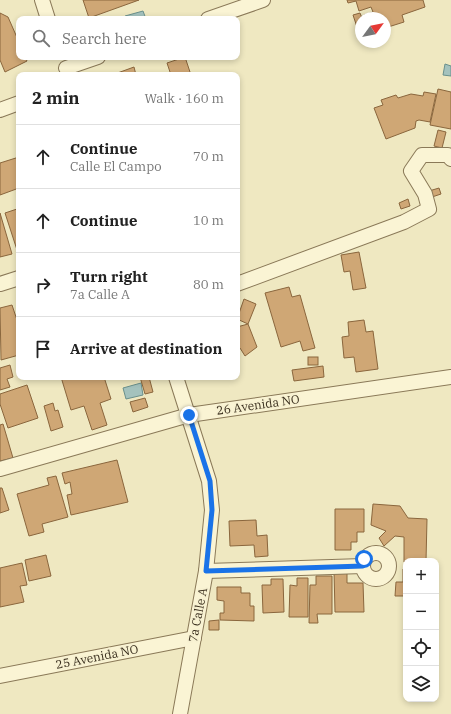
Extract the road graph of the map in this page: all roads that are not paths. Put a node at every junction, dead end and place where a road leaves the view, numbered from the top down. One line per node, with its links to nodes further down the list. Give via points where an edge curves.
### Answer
1 (42, 0): 3 (street)
2 (263, 0): 4 (street)
3 (47, 16)
4 (217, 16)
5 (88, 60): 6 (street)
6 (65, 67)
7 (16, 104): 8 (street)
8 (0, 110)
9 (451, 159): 11 (street, via 448,155 422,155 411,170 425,194 429,209 404,222)
10 (16, 279): 12 (street)
11 (240, 283)
12 (0, 284)
13 (451, 377): 15 (street, 26 Avenida NO)
14 (177, 380): 15 (street, 7a Calle A)
15 (189, 415): 16 (street, 26 Avenida NO); 18 (street, 7a Calle A, via 210,481 212,510)
16 (0, 469)
17 (363, 566): 18 (street)
18 (206, 571): 19 (street, 7a Calle A)
19 (194, 638): 20 (street, 25 Avenida NO); 21 (street, 7a Calle A)
20 (0, 676)
21 (180, 714)

